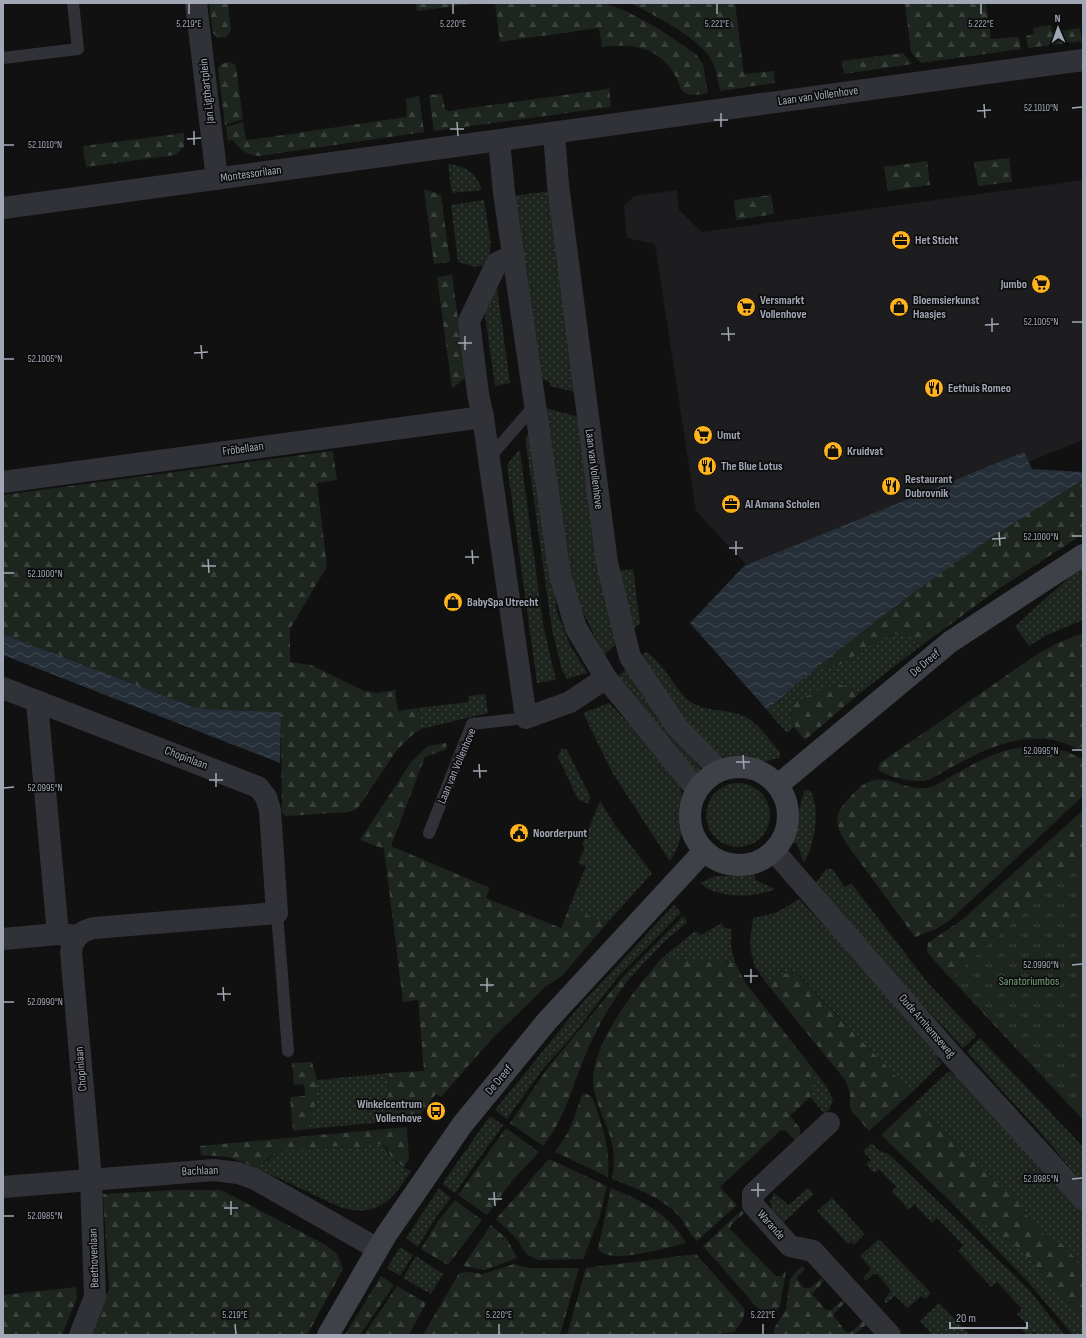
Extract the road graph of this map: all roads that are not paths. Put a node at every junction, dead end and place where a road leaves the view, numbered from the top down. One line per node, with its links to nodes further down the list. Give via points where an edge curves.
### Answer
1 (73, 3): 3 (lane, via 78,49)
2 (196, 3): 7 (street, Jan Ligthartplein)
3 (3, 58)
4 (1083, 60): 5 (street, Laan van Vollenhove)
5 (554, 134): 6 (street, Laan van Vollenhove); 19 (street, Laan van Vollenhove, via 558,185 606,563 630,657 678,728)
6 (499, 141): 7 (street, Montessorilaan); 9 (street)
7 (217, 179): 8 (street, Montessorilaan)
8 (3, 208)
9 (514, 255): 10 (street); 11 (street, via 497,263 469,321)
10 (536, 404): 12 (lane); 15 (street, via 560,575 576,628)
11 (483, 417): 12 (street); 13 (street, Fröbellaan)
12 (489, 458): 18 (street)
13 (3, 482)
14 (1083, 555): 20 (main road, De Dreef, via 950,642)
15 (606, 678): 18 (street, Laan van Vollenhove, via 570,702); 21 (street)
16 (3, 688): 17 (street, Chopinlaan)
17 (37, 702): 25 (street, Chopinlaan, via 258,787 266,797 270,810); 26 (street, Chopinlaan)
18 (526, 718): 22 (lane, Laan van Vollenhove, via 472,724)
19 (720, 771): 20 (main road, via 733,767 750,768 765,774); 21 (main road)
20 (778, 786): 24 (main road, via 785,798 788,812 783,839)
21 (697, 790): 23 (main road, via 691,806 690,822 695,837)
22 (429, 833)
23 (704, 851): 24 (main road, via 718,860 736,865 756,862); 33 (main road, De Dreef, via 547,1021 478,1104)
24 (774, 851): 32 (street, Oude Arnhemseweg, via 955,1059)
25 (277, 914): 26 (street, via 94,928); 28 (lane, Chopinlaan)
26 (67, 935): 27 (street); 30 (street, Chopinlaan, via 72,943)
27 (3, 939)
28 (288, 1052)
29 (829, 1123): 36 (street, Warande, via 753,1194 753,1205 790,1246 813,1251)
30 (91, 1179): 31 (street, Bachlaan); 33 (street, Bachlaan, via 203,1170 238,1173 255,1179); 34 (street, Beethovenlaan, via 95,1297)
31 (3, 1187)
32 (1083, 1199)
33 (378, 1249): 35 (main road, De Dreef)
34 (80, 1335)
35 (328, 1335)
36 (890, 1335)

